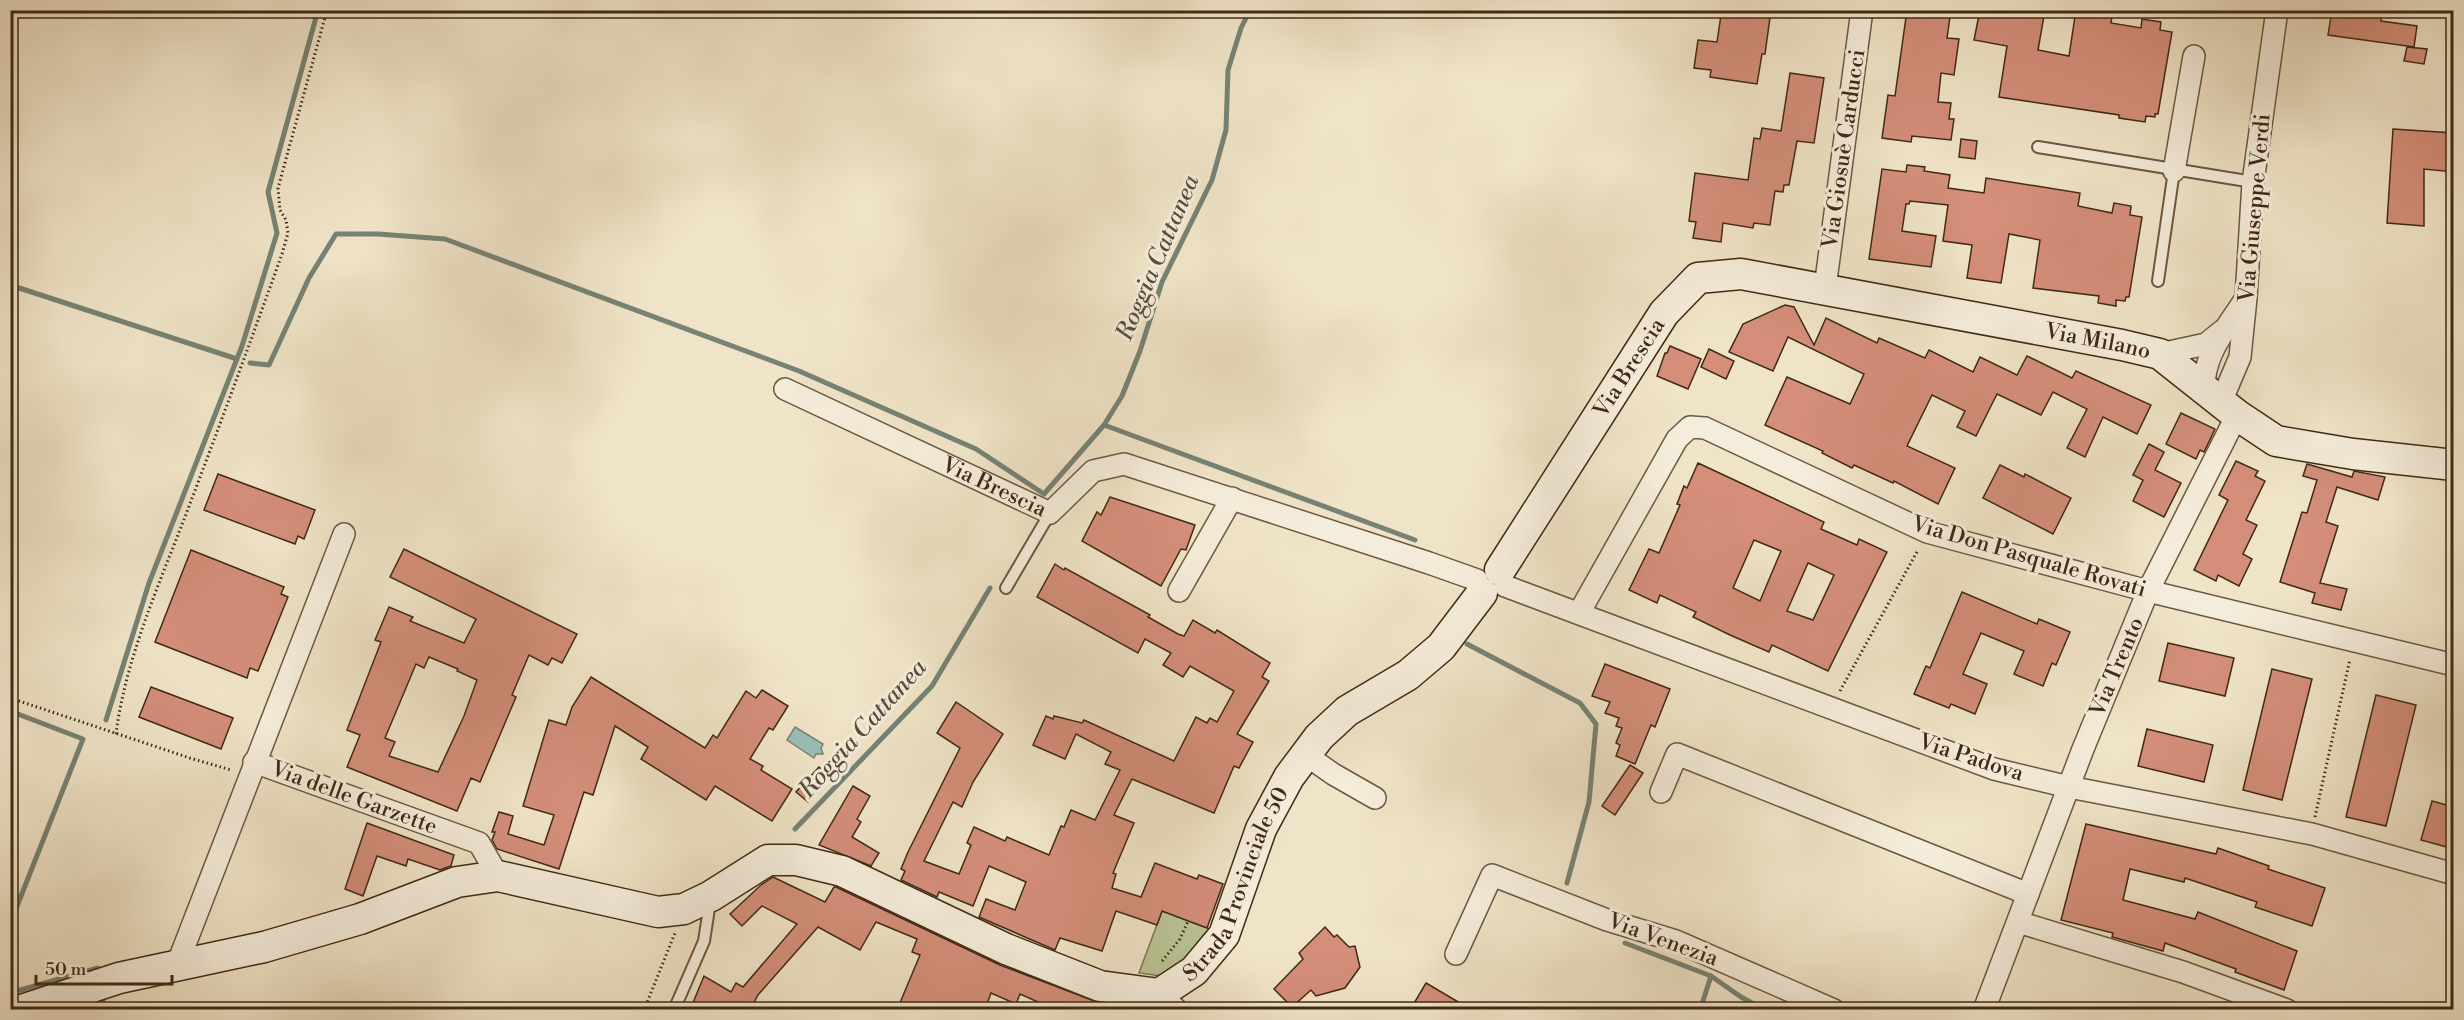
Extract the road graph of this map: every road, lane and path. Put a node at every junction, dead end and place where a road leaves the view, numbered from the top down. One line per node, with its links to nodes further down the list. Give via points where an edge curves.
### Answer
1 (327, 10): 29 (path, via 278,188 288,233 282,254 158,587 129,675)
2 (1862, 10): 9 (street, Via Giosuè Carducci)
3 (2277, 10): 7 (street, Via Giuseppe Verdi)
4 (2194, 56): 6 (street)
5 (2038, 147): 6 (lane)
6 (2174, 171): 7 (lane); 8 (lane)
7 (2253, 182): 10 (street, Via Giuseppe Verdi)
8 (2158, 282)
9 (1825, 288): 12 (street, Via Milano); 20 (street, Via Brescia, via 1741,274 1698,278 1664,313)
10 (2246, 298): 11 (street); 14 (street, Via Giuseppe Verdi, via 2240,357)
11 (2225, 329): 12 (street, via 2206,344); 14 (street, via 2203,373)
12 (2160, 354): 14 (street, Via Milano)
13 (785, 389): 17 (street, Via Brescia)
14 (2221, 402): 15 (street, Via Milano, via 2276,441); 23 (street, Via Trento)
15 (2454, 465)
16 (1232, 498): 17 (street, Via Brescia, via 1124,464 1094,471); 20 (street, Via Brescia); 22 (street)
17 (1050, 513): 21 (lane)
18 (1927, 532): 23 (street, Via Don Pasquale Rovati); 24 (street, Via Don Pasquale Rovati, via 1705,429 1690,427 1677,439); 28 (path)
19 (344, 534): 31 (street, Via delle Garzette)
20 (1491, 583): 24 (street, Via Padova); 30 (street, Strada Provinciale 50, via 1441,647 1408,675 1347,711)
21 (1006, 588)
22 (1179, 591)
23 (2148, 591): 25 (street, Via Don Pasquale Rovati); 32 (street, Via Trento)
24 (1579, 613): 28 (street, Via Padova)
25 (2354, 640): 26 (street, Via Don Pasquale Rovati); 35 (path)
26 (2454, 665)
27 (10, 698): 29 (path)
28 (1830, 709): 32 (street, Via Padova, via 1994,769)
29 (116, 734): 31 (path, via 230,770)
30 (1306, 754): 34 (street); 45 (street, Strada Provinciale 50, via 1261,829 1224,934 1194,971)
31 (253, 767): 37 (street, Via delle Garzette, via 479,843); 44 (street)
32 (2069, 787): 35 (street, Via Padova); 38 (street, Via Trento)
33 (1661, 792): 38 (street, via 1677,754)
34 (1375, 798)
35 (2312, 834): 36 (street, Via Padova)
36 (2454, 874)
37 (498, 876): 40 (street); 44 (street, via 457,882 360,919 264,947)
38 (2028, 894): 42 (street, Via Trento)
39 (711, 896): 40 (street, Strada Provinciale 50); 45 (street, Strada Provinciale 50, via 768,860 796,860 842,871 1006,949 1100,986); 48 (lane, via 704,941)
40 (671, 910): 47 (path)
41 (1188, 921): 45 (path, via 1180,939 1156,969)
42 (2018, 922): 50 (street, Via Trento); 51 (street, via 2183,972)
43 (1456, 954): 49 (street, Via Venezia, via 1492,875 1607,920 1676,941)
44 (177, 965): 46 (street, via 119,978)
45 (1161, 999)
46 (22, 1010)
47 (645, 1010)
48 (674, 1010)
49 (1834, 1010)
50 (1984, 1010)
51 (2287, 1010)

